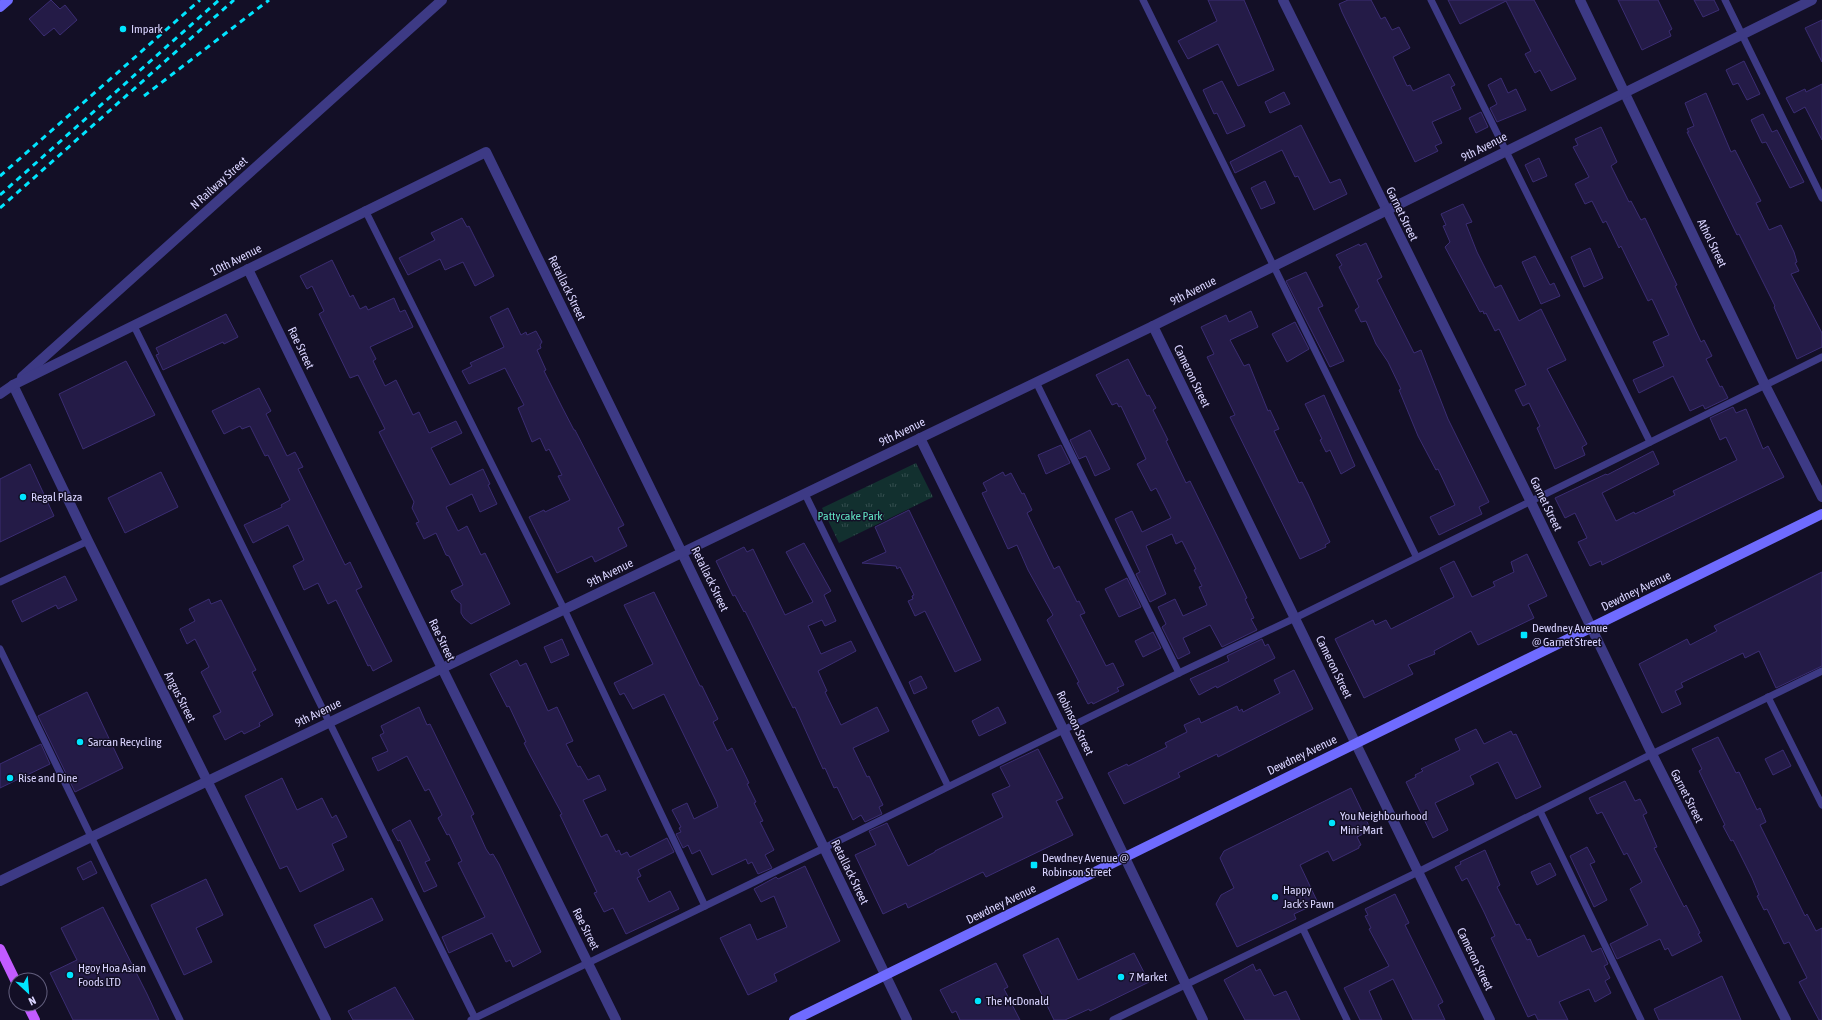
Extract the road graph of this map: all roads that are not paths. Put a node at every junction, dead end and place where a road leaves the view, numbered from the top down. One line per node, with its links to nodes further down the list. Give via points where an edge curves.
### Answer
1 (8, 0): 9 (main road)
2 (442, 0): 24 (street, N Railway Street)
3 (1143, 0): 17 (lane)
4 (1283, 0): 16 (street, Garnet Street)
5 (1431, 0): 12 (lane)
6 (1580, 0): 11 (street, Athol Street)
7 (1725, 0): 10 (lane)
8 (1812, 0): 10 (street, 9th Avenue)
9 (0, 7)
10 (1742, 34): 11 (street, 9th Avenue); 14 (lane)
11 (1625, 93): 12 (street, 9th Avenue); 23 (street, Athol Street)
12 (1505, 151): 16 (street, 9th Avenue); 27 (lane)
13 (486, 152): 15 (street, 10th Avenue); 33 (street, Retallack Street)
14 (1822, 198)
15 (365, 210): 18 (street, 10th Avenue); 36 (lane)
16 (1386, 211): 17 (street, 9th Avenue); 30 (street, Garnet Street)
17 (1272, 266): 20 (street, 9th Avenue); 34 (lane)
18 (248, 269): 19 (street, 10th Avenue); 40 (street, Rae Street)
19 (134, 326): 24 (street, 10th Avenue); 44 (lane)
20 (1154, 326): 22 (street, 9th Avenue); 37 (street, Cameron Street)
21 (1822, 357): 23 (lane)
22 (1036, 382): 26 (street, 9th Avenue); 42 (lane)
23 (1765, 384): 27 (lane); 29 (street, Athol Street)
24 (13, 385): 25 (street, 10th Avenue); 32 (street, Angus Street)
25 (0, 394)
26 (920, 438): 28 (street, 9th Avenue); 45 (street, Robinson Street)
27 (1650, 442): 30 (lane)
28 (804, 494): 33 (street, 9th Avenue); 49 (lane)
29 (1822, 497)
30 (1530, 500): 34 (lane); 38 (street, Garnet Street)
31 (1822, 514): 38 (main road, Dewdney Avenue)
32 (88, 541): 35 (lane); 48 (street, Angus Street)
33 (682, 553): 36 (street, 9th Avenue); 53 (street, Retallack Street)
34 (1416, 556): 37 (lane)
35 (0, 582)
36 (564, 609): 40 (street, 9th Avenue); 57 (lane)
37 (1295, 618): 42 (lane); 46 (street, Cameron Street)
38 (1592, 627): 46 (main road, Dewdney Avenue); 47 (street, Garnet Street)
39 (0, 650): 52 (lane)
40 (442, 668): 44 (street, 9th Avenue); 60 (street, Rae Street)
41 (1822, 671): 43 (lane)
42 (1179, 673): 45 (lane)
43 (1768, 697): 47 (lane); 50 (lane)
44 (329, 723): 48 (street, 9th Avenue); 64 (lane)
45 (1064, 731): 49 (lane); 54 (street, Robinson Street)
46 (1356, 743): 54 (main road, Dewdney Avenue); 55 (street, Cameron Street)
47 (1652, 754): 51 (lane); 75 (street, Garnet Street)
48 (207, 781): 52 (street, 9th Avenue); 66 (street, Angus Street)
49 (948, 786): 53 (lane)
50 (1822, 805)
51 (1540, 811): 55 (lane); 74 (lane)
52 (91, 838): 56 (street, 9th Avenue); 65 (lane)
53 (824, 848): 57 (lane); 62 (street, Retallack Street)
54 (1125, 857): 62 (main road, Dewdney Avenue); 63 (street, Robinson Street)
55 (1418, 872): 58 (lane); 73 (street, Cameron Street)
56 (0, 881)
57 (705, 906): 60 (lane)
58 (1303, 929): 63 (lane); 72 (lane)
59 (0, 949): 61 (main road)
60 (588, 962): 64 (lane); 67 (street, Rae Street)
61 (11, 972)
62 (885, 975): 68 (main road, Dewdney Avenue); 69 (street, Retallack Street)
63 (1186, 985): 70 (lane); 71 (street, Robinson Street)
64 (473, 1019)
65 (180, 1020)
66 (326, 1020)
67 (616, 1020)
68 (794, 1020)
69 (907, 1020)
70 (1113, 1020)
71 (1203, 1020)
72 (1347, 1020)
73 (1490, 1020)
74 (1641, 1020)
75 (1786, 1020)

